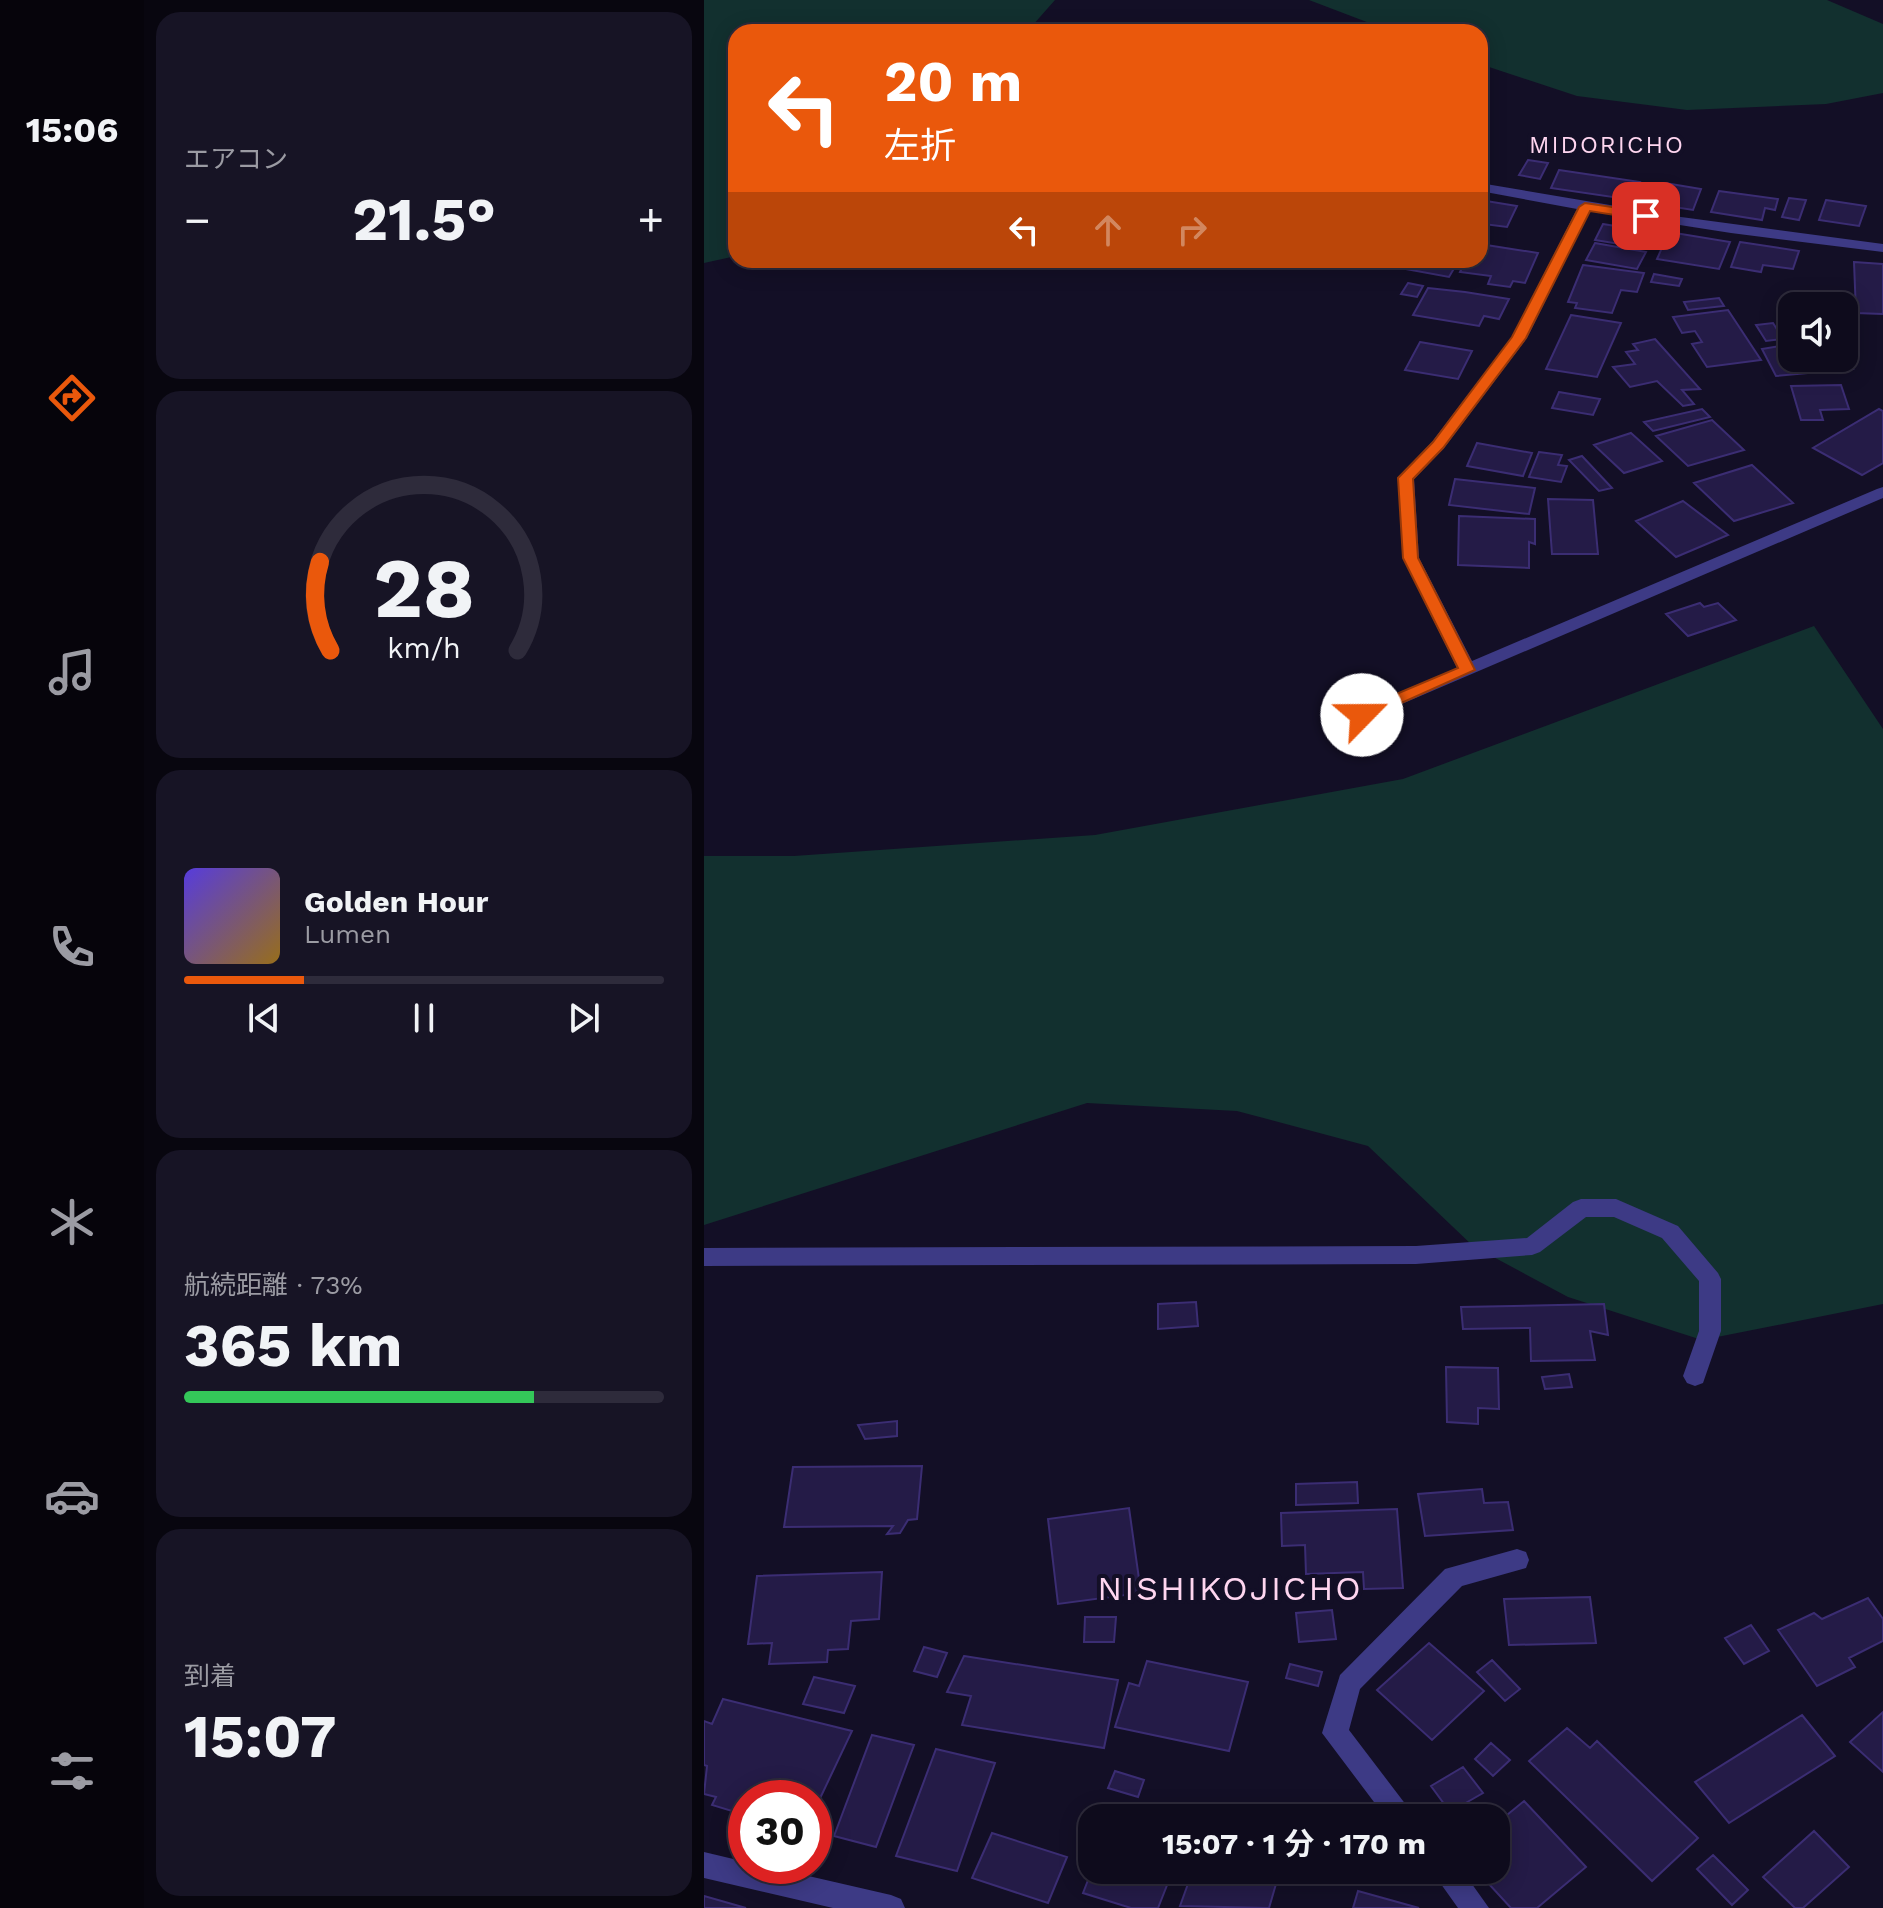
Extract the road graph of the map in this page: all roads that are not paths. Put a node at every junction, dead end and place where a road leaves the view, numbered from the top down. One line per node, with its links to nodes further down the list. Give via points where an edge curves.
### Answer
1 (1488, 189): 2 (street)
2 (1585, 207): 3 (street); 5 (street, via 1519,338 1438,445 1406,478 1411,558)
3 (1883, 248)
4 (1883, 492): 5 (street)
5 (1467, 670): 6 (street)
6 (1362, 715)
7 (704, 1257): 8 (street, via 1416,1255 1532,1246 1581,1208 1616,1208 1670,1232 1710,1279 1710,1331)
8 (1695, 1376)
9 (1517, 1560): 10 (street, via 1454,1577 1349,1683 1335,1733)
10 (1392, 1804)
11 (704, 1865): 13 (street)
12 (1456, 1884): 15 (street)
13 (834, 1902): 14 (street)
14 (891, 1908)
15 (1475, 1908)

